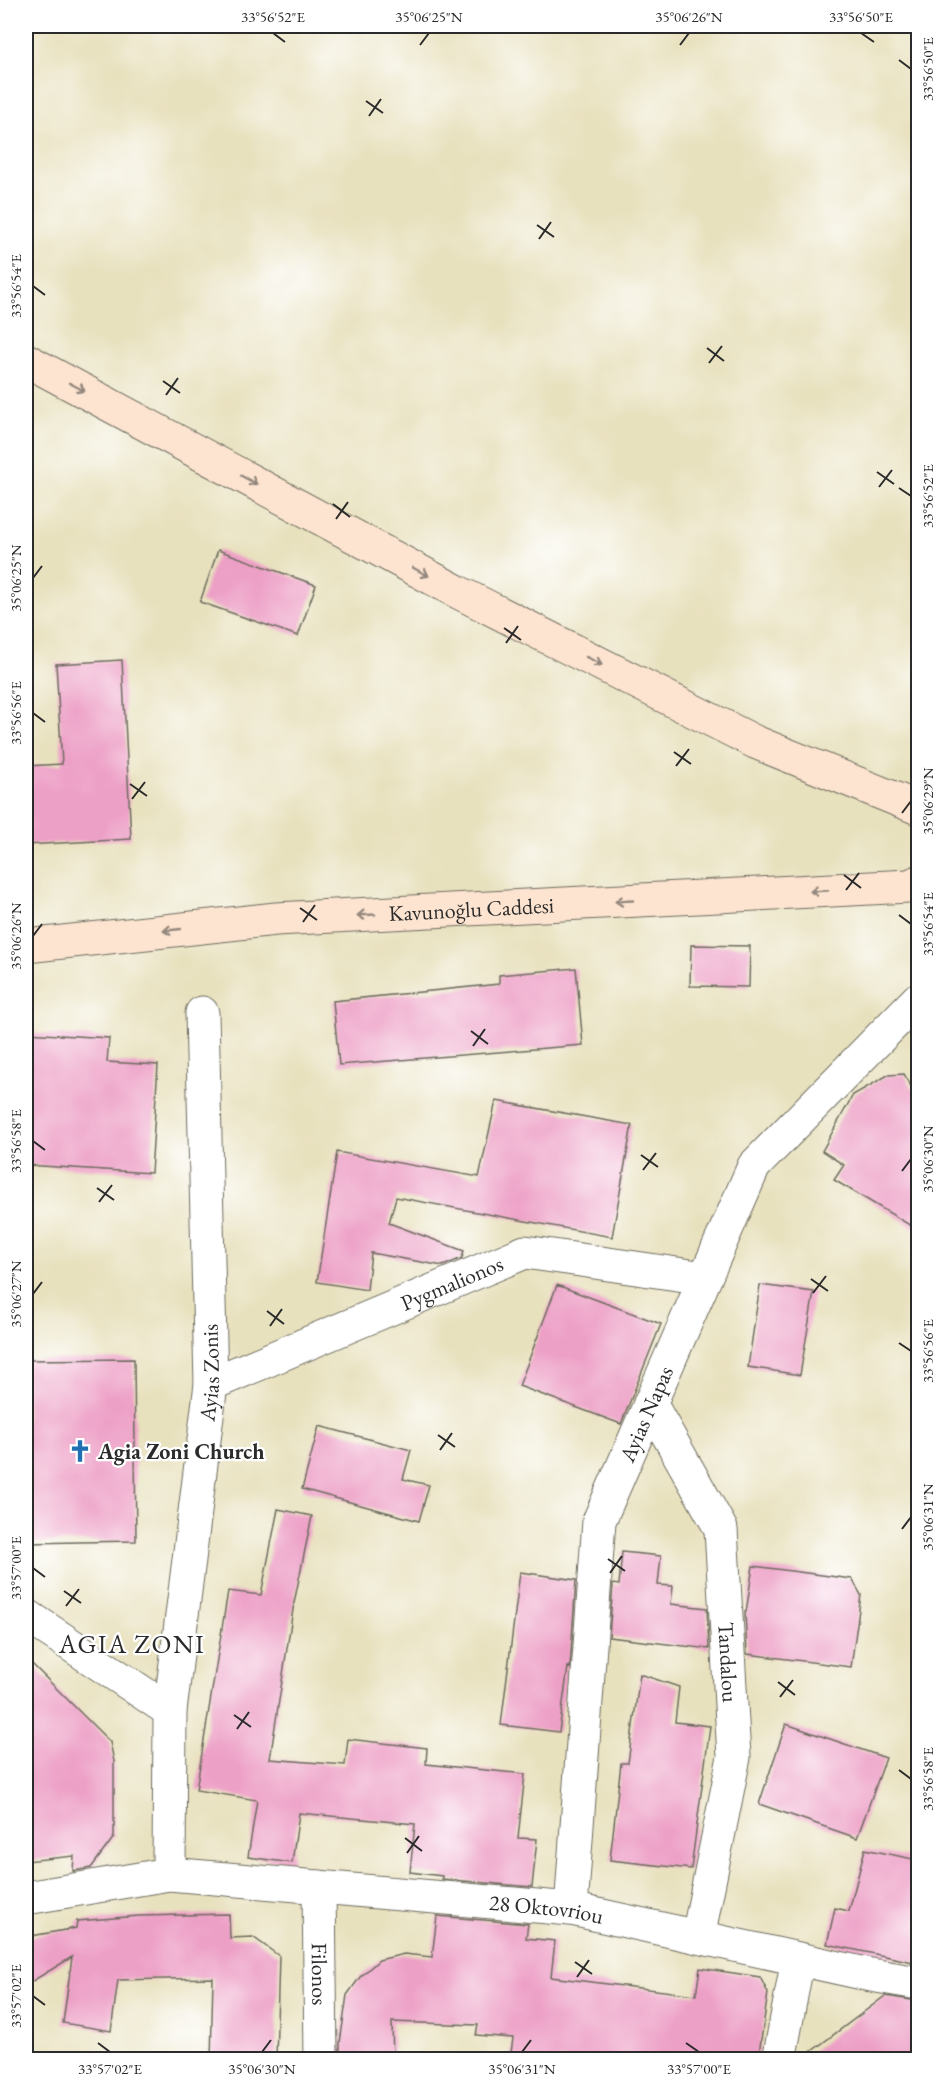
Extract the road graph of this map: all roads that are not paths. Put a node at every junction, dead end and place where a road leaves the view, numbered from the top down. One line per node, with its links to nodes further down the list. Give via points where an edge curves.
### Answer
1 (26, 360): 2 (main road, one-way to 2, via 446,586 755,742)
2 (918, 808)
3 (918, 882): 4 (main road, Kavunoğlu Caddesi, one-way to 4, via 909,886 276,919)
4 (26, 946)
5 (918, 999): 7 (street, Ayias Napas, via 754,1166)
6 (202, 1013): 8 (street, Ayias Zonis)
7 (705, 1278): 8 (street, Pygmalionos, via 525,1252); 9 (street, Ayias Napas)
8 (211, 1384): 11 (street, Ayias Zonis)
9 (650, 1403): 15 (street, Ayias Napas, via 599,1521); 16 (street, Tandalou, via 721,1529 734,1757)
10 (26, 1615): 11 (street)
11 (170, 1712): 12 (street, Ayias Zonis)
12 (169, 1874): 13 (street, 28 Oktovriou); 14 (street, 28 Oktovriou)
13 (319, 1887): 15 (street, 28 Oktovriou); 19 (street, Filonos)
14 (26, 1898)
15 (571, 1909): 16 (street, 28 Oktovriou)
16 (698, 1937): 17 (street, 28 Oktovriou)
17 (798, 1959): 18 (street, 28 Oktovriou); 20 (street)
18 (918, 1983)
19 (321, 2060)
20 (779, 2060)

